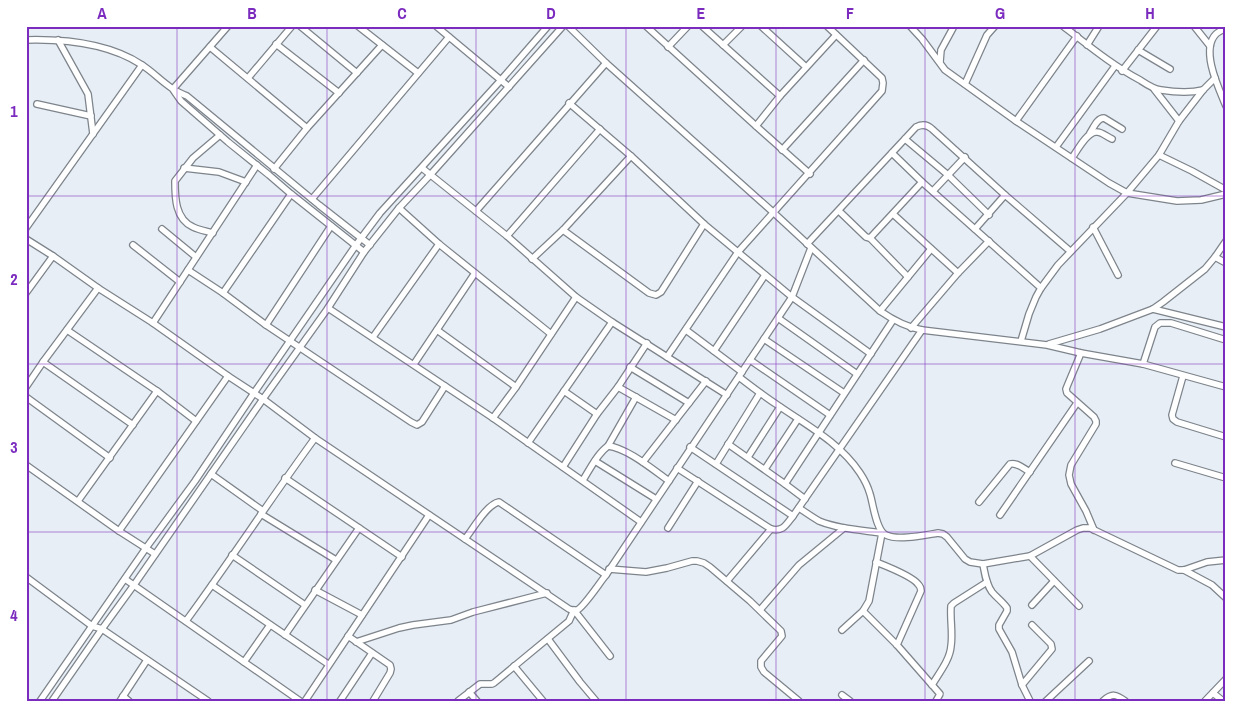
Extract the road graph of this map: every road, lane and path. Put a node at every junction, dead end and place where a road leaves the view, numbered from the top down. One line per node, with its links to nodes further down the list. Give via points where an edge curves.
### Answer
1 (228, 26): 33 (street)
2 (292, 26): 28 (street)
3 (300, 26): 45 (street)
4 (358, 26): 29 (street)
5 (436, 26): 25 (street)
6 (548, 26): 48 (street)
7 (563, 26): 50 (street)
8 (568, 26): 38 (street)
9 (646, 26): 34 (street)
10 (688, 26): 34 (street)
11 (702, 26): 31 (street)
12 (742, 26): 31 (street)
13 (761, 26): 41 (street)
14 (827, 26): 23 (street)
15 (910, 26): 37 (street)
16 (995, 26): 49 (street, via 987,35)
17 (1063, 26): 24 (street)
18 (1099, 26): 30 (street)
19 (1157, 26): 35 (street)
20 (1194, 26): 32 (street)
21 (953, 28): 37 (street, via 941,50)
22 (1226, 28): 32 (street, via 1216,33)
23 (836, 35): 36 (street); 41 (street)
24 (1077, 36): 30 (street); 61 (street)
25 (449, 37): 44 (street); 48 (street)
26 (26, 40): 27 (street)
27 (58, 40): 39 (street, via 101,48); 59 (street, via 86,89)
28 (276, 44): 46 (street); 54 (street)
29 (382, 45): 44 (street); 45 (street)
30 (1086, 45): 40 (street)
31 (723, 46): 55 (street)
32 (1210, 46): 47 (street)
33 (210, 47): 46 (street); 52 (street)
34 (668, 48): 62 (street)
35 (1138, 50): 42 (street); 43 (street)
36 (864, 60): 72 (street); 83 (street, via 882,78 882,91)
37 (940, 62): 49 (street, via 945,70)
38 (606, 63): 57 (street); 97 (street)
39 (142, 65): 52 (street); 66 (street)
40 (1115, 66): 43 (street); 71 (street)
41 (806, 67): 55 (street)
42 (1170, 69)
43 (1122, 71): 51 (street)
44 (418, 73): 93 (street)
45 (356, 74): 54 (street)
46 (248, 78): 63 (street)
47 (1215, 78): 53 (street); 58 (street)
48 (501, 80): 50 (street); 81 (street)
49 (965, 84): 61 (street)
50 (509, 87): 82 (street)
51 (1152, 87): 53 (street, via 1193,92); 60 (street)
52 (173, 89): 67 (street, via 181,101); 80 (street, via 187,96)
53 (1204, 90): 60 (street)
54 (339, 93): 63 (street)
55 (780, 96): 62 (street)
56 (37, 104): 59 (street)
57 (569, 104): 64 (street); 95 (street)
58 (1226, 106)
59 (91, 116): 66 (street)
60 (1179, 121): 74 (street)
61 (1016, 122): 71 (street)
62 (756, 126): 72 (street)
63 (308, 128): 80 (street)
64 (600, 129): 75 (street); 108 (street)
65 (1122, 129): 68 (street, via 1101,118)
66 (93, 134): 103 (street)
67 (220, 135): 78 (street); 79 (street)
68 (1089, 135): 70 (street, via 1099,132); 77 (street)
69 (906, 138): 73 (street); 76 (street, via 920,125 925,125); 84 (street)
70 (1112, 139)
71 (1056, 147): 77 (street)
72 (782, 150): 83 (street)
73 (892, 153): 86 (street); 96 (street)
74 (1159, 155): 87 (street); 89 (street)
75 (631, 156): 100 (street); 106 (street)
76 (965, 157): 84 (street); 92 (street)
77 (1072, 158): 89 (street)
78 (257, 165): 85 (street); 90 (street)
79 (184, 168): 85 (street, via 219,172); 107 (street, via 175,181 177,209 191,226)
80 (274, 168): 93 (street)
81 (422, 168): 82 (street); 109 (street)
82 (431, 174): 94 (street); 95 (street)
83 (810, 174): 97 (street)
84 (948, 176): 88 (street); 99 (street)
85 (246, 182): 107 (street)
86 (922, 182): 88 (street); 98 (street)
87 (1226, 190)
88 (933, 192): 105 (street)
89 (1127, 193): 91 (street, via 1177,201); 102 (street)
90 (291, 194): 101 (street); 138 (street)
91 (1226, 194)
92 (1005, 195): 99 (street); 120 (street)
93 (312, 199): 109 (street)
94 (399, 208): 114 (street); 117 (street)
95 (476, 211): 108 (street)
96 (839, 211): 110 (street); 118 (street)
97 (774, 214): 118 (street); 122 (street)
98 (893, 214): 110 (street); 119 (street)
99 (989, 214): 105 (street)
100 (704, 224): 106 (street, via 656,295); 122 (street)
101 (331, 226): 116 (street); 148 (street)
102 (1093, 227): 120 (street); 132 (street)
103 (26, 228)
104 (162, 229): 124 (street)
105 (976, 229): 112 (street)
106 (563, 230): 126 (street)
107 (212, 233): 124 (street)
108 (507, 236): 126 (street)
109 (361, 238): 116 (street); 117 (street)
110 (870, 238): 133 (street)
111 (26, 239): 123 (street)
112 (989, 241): 130 (street); 136 (street)
113 (1226, 241): 125 (street)
114 (439, 244): 129 (street); 156 (street)
115 (133, 245): 134 (street)
116 (356, 245): 121 (street); 159 (street)
117 (370, 245): 121 (street)
118 (809, 246): 140 (street); 143 (street)
119 (931, 249): 130 (street); 133 (street)
120 (1070, 251): 136 (street)
121 (364, 252): 141 (street)
122 (738, 252): 131 (street); 153 (street)
123 (53, 256): 135 (street); 137 (street)
124 (196, 257): 128 (street)
125 (1215, 257): 127 (street); 142 (street)
126 (532, 259): 139 (street)
127 (1226, 263)
128 (188, 270): 134 (street); 138 (street)
129 (475, 273): 152 (street); 155 (street)
130 (958, 273): 150 (street)
131 (765, 275): 140 (street); 164 (street)
132 (1118, 275)
133 (908, 277): 143 (street)
134 (180, 282): 147 (street)
135 (98, 288): 147 (street); 151 (street)
136 (1041, 288): 160 (street)
137 (26, 293)
138 (223, 293): 148 (street)
139 (576, 297): 146 (street); 155 (street)
140 (792, 297): 144 (street); 166 (street)
141 (328, 308): 156 (street); 163 (street)
142 (1153, 309): 149 (street); 162 (street)
143 (880, 311): 145 (street)
144 (778, 318): 157 (street); 174 (street)
145 (892, 320): 150 (street); 166 (street)
146 (612, 322): 161 (street); 184 (street)
147 (153, 323): 175 (street)
148 (266, 325): 159 (street)
149 (1226, 327)
150 (911, 328): 154 (street)
151 (67, 330): 169 (street); 183 (street)
152 (437, 330): 170 (street); 181 (street)
153 (686, 330): 164 (street); 167 (street)
154 (922, 330): 160 (street); 209 (street)
155 (551, 334): 181 (street)
156 (373, 337): 170 (street)
157 (764, 339): 168 (street); 186 (street)
158 (1226, 340): 171 (street, via 1171,323 1160,323 1155,327)
159 (290, 341): 163 (street); 185 (street)
160 (1021, 341): 162 (street)
161 (646, 343): 167 (street); 172 (street)
162 (1047, 345): 165 (street)
163 (300, 348): 178 (street, via 418,425); 191 (street)
164 (714, 351): 173 (street)
165 (1081, 353): 171 (street); 193 (street, via 1066,389)
166 (870, 354): 174 (street)
167 (667, 357): 177 (street)
168 (750, 360): 173 (street); 196 (street)
169 (43, 362): 180 (street); 201 (street)
170 (414, 364): 178 (street)
171 (1143, 364): 176 (street)
172 (630, 367): 179 (street); 192 (street)
173 (741, 374): 187 (street); 188 (street)
174 (857, 374): 186 (street)
175 (228, 376): 185 (street); 199 (street)
176 (1183, 376): 182 (street); 203 (street, via 1172,415 1174,419)
177 (706, 381): 187 (street); 192 (street)
178 (445, 386): 197 (street)
179 (618, 386): 190 (street); 195 (street)
180 (26, 387)
181 (516, 387): 197 (street)
182 (1226, 387)
183 (157, 391): 199 (street); 201 (street)
184 (564, 391): 195 (street); 205 (street)
185 (254, 393): 191 (street); 246 (street)
186 (844, 393): 196 (street)
187 (726, 394): 208 (street)
188 (760, 394): 194 (street); 206 (street)
189 (26, 396): 211 (street)
190 (636, 397): 200 (street); 207 (street)
191 (263, 399): 204 (street); 221 (street)
192 (689, 403): 200 (street)
193 (1077, 403): 220 (street); 242 (street, via 1094,417 1096,424 1071,465 1069,475)
194 (780, 407): 198 (street); 210 (street)
195 (597, 414): 217 (street)
196 (830, 415): 202 (street)
197 (493, 418): 205 (street)
198 (798, 419): 202 (street); 219 (street)
199 (196, 420): 243 (street)
200 (676, 420): 213 (street)
201 (133, 424): 211 (street)
202 (820, 433): 209 (street); 227 (street)
203 (1226, 437)
204 (315, 438): 222 (street); 234 (street)
205 (528, 443): 217 (street)
206 (728, 444): 210 (street); 215 (street)
207 (608, 446): 212 (street); 213 (street)
208 (690, 448): 215 (street); 218 (street)
209 (839, 449): 229 (street); 244 (street, via 866,484)
210 (748, 457): 219 (street)
211 (110, 458): 230 (street)
212 (595, 461): 224 (street); 228 (street)
213 (643, 462): 225 (street)
214 (1175, 463): 223 (street)
215 (716, 464): 236 (street)
216 (26, 465): 230 (street)
217 (563, 467): 224 (street)
218 (678, 468): 225 (street); 226 (street)
219 (765, 469): 227 (street)
220 (1030, 472): 231 (street, via 1017,464 1010,464); 235 (street)
221 (211, 474): 233 (street); 247 (street)
222 (285, 478): 233 (street); 238 (street)
223 (1226, 478)
224 (583, 480): 237 (street)
225 (669, 481): 228 (street)
226 (698, 481): 239 (street); 241 (street)
227 (785, 484): 229 (street)
228 (656, 499): 237 (street)
229 (805, 499): 232 (street)
230 (78, 501): 243 (street)
231 (979, 502)
232 (799, 508): 236 (street); 240 (street, via 819,520)
233 (262, 512): 248 (street); 251 (street)
234 (430, 515): 245 (street); 250 (street)
235 (1000, 515)
236 (793, 516): 241 (street, via 782,529)
237 (641, 522): 256 (street)
238 (359, 528): 250 (street); 251 (street)
239 (668, 528)
240 (844, 528): 244 (street); 271 (street, via 798,565)
241 (771, 529): 259 (street)
242 (1094, 530): 249 (street, via 1077,530); 255 (street, via 1172,568)
243 (119, 531): 246 (street)
244 (882, 532): 253 (street); 254 (street, via 886,536 900,538 943,534 965,559)
245 (465, 538): 256 (street, via 490,506 499,502); 265 (street)
246 (146, 548): 247 (street); 258 (street)
247 (155, 554): 263 (street)
248 (232, 555): 262 (street); 267 (street)
249 (1030, 556): 254 (street); 260 (street)
250 (402, 557): 273 (street)
251 (336, 560): 264 (street)
252 (1226, 560): 255 (street)
253 (876, 562): 272 (street, via 871,594); 284 (street, via 909,577 920,586 921,591)
254 (983, 564): 261 (street)
255 (1184, 570): 266 (street, via 1212,585)
256 (607, 572): 259 (street, via 646,572 697,560); 270 (street, via 584,604)
257 (26, 578): 277 (street)
258 (125, 579): 263 (street); 277 (street)
259 (726, 581): 271 (street)
260 (1054, 581): 268 (street); 269 (street)
261 (987, 582): 293 (street, via 951,606 950,652); 294 (street, via 1008,608 999,629 1012,652)
262 (212, 585): 274 (street); 275 (street)
263 (134, 586): 274 (street); 278 (street)
264 (316, 590): 267 (street); 273 (street)
265 (547, 593): 270 (street); 283 (street, via 452,620 399,628)
266 (1226, 598)
267 (305, 605): 280 (street)
268 (1032, 605)
269 (1079, 606)
270 (574, 610): 282 (street, via 569,621); 286 (street)
271 (760, 610): 310 (street, via 776,625 782,636 761,661 761,667)
272 (863, 611): 279 (street); 284 (street)
273 (362, 615): 281 (street)
274 (186, 621): 289 (street)
275 (270, 625): 280 (street); 289 (street)
276 (1032, 625): 294 (street, via 1052,649)
277 (92, 626): 278 (street); 300 (street)
278 (102, 629): 287 (street); 301 (street)
279 (842, 630)
280 (285, 635): 290 (street)
281 (348, 636): 283 (street); 290 (street)
282 (548, 638): 291 (street); 309 (street)
283 (356, 642): 285 (street)
284 (897, 645): 293 (street)
285 (372, 653): 304 (street); 305 (street, via 391,669)
286 (610, 656)
287 (147, 660): 298 (street); 303 (street)
288 (1089, 661): 314 (street)
289 (244, 662): 299 (street)
290 (328, 664): 299 (street)
291 (514, 666): 295 (street, via 494,683 480,684); 308 (street)
292 (1226, 679): 296 (street)
293 (932, 685): 312 (street, via 940,694)
294 (1022, 685): 313 (street)
295 (469, 692): 306 (street); 307 (street)
296 (1213, 693): 317 (street); 318 (street)
297 (842, 694): 311 (street)
298 (121, 699): 302 (street)
299 (305, 700)
300 (40, 701)
301 (52, 701)
302 (129, 701)
303 (208, 701)
304 (340, 701)
305 (373, 701)
306 (458, 701)
307 (477, 701)
308 (542, 701)
309 (596, 701)
310 (799, 701)
311 (850, 701)
312 (936, 701)
313 (1030, 701)
314 (1046, 701)
315 (1103, 701): 316 (street, via 1113,695)
316 (1125, 701)
317 (1205, 701)
318 (1223, 701)

